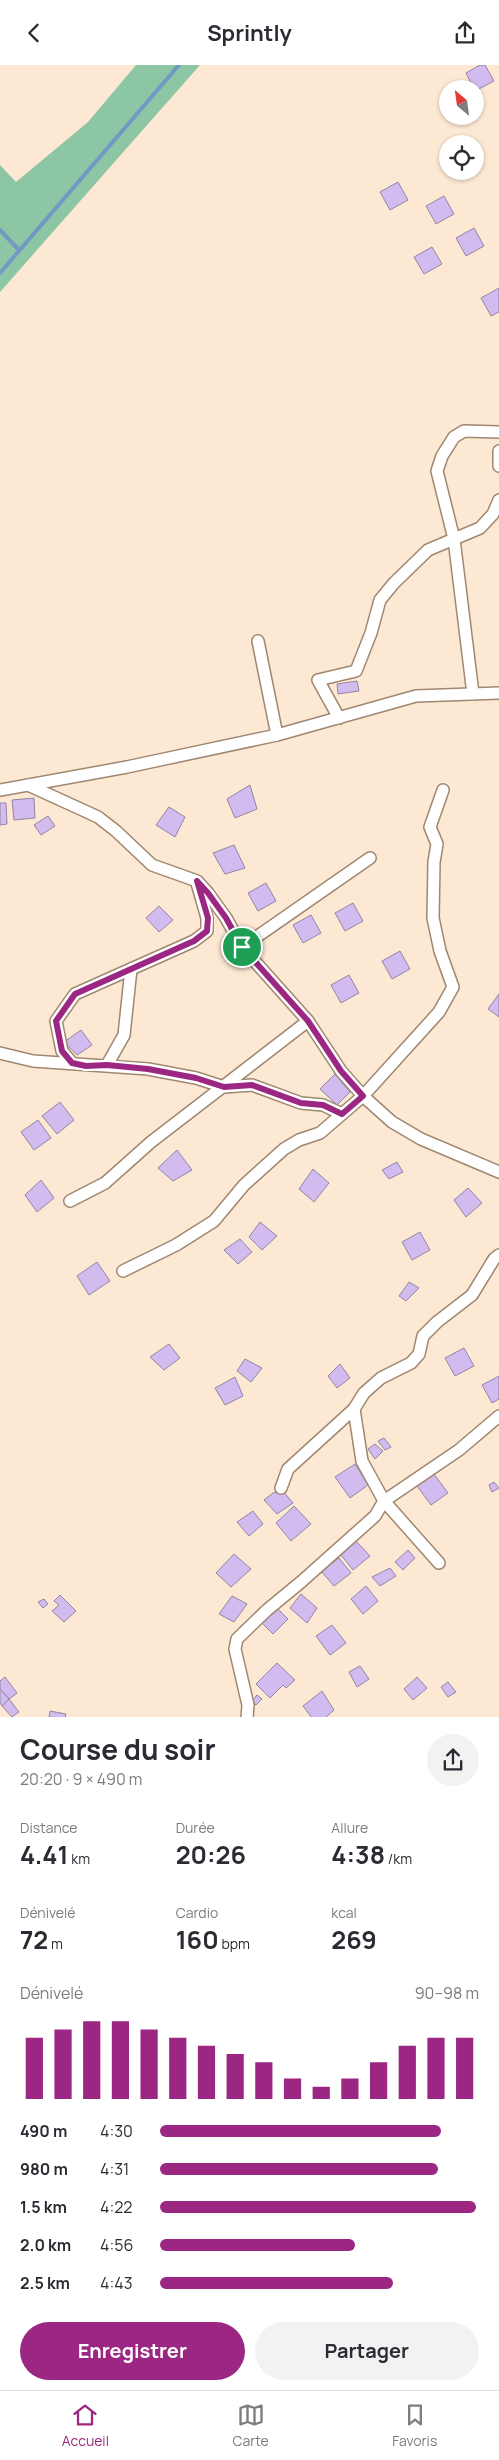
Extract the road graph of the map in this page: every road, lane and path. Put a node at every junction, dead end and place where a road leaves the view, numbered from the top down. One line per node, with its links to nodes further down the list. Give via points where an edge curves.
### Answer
1 (499, 432): 5 (street, via 464,431 454,437 442,456 437,471)
2 (499, 451): 3 (street)
3 (499, 466)
4 (499, 500): 5 (street, via 493,514 480,528)
5 (454, 539): 8 (street); 9 (street, via 428,550 380,600 356,671 318,681)
6 (258, 641): 10 (street)
7 (499, 693): 8 (street)
8 (473, 694): 9 (street, via 416,696)
9 (340, 718): 10 (street)
10 (277, 735): 11 (street)
11 (52, 781): 12 (street); 15 (street)
12 (28, 785): 14 (street); 15 (street)
13 (443, 789): 25 (street, via 430,827 437,844 433,918 453,987 439,1012)
14 (0, 790)
15 (65, 803): 17 (street, via 98,817 152,865)
16 (370, 858): 18 (street)
17 (197, 881): 18 (street, via 226,918); 19 (street, via 208,918 207,931 194,941)
18 (242, 947): 20 (street)
19 (131, 969): 22 (street, via 75,994 56,1021 62,1051); 23 (street, via 124,1035)
20 (308, 1021): 24 (street); 25 (street, via 341,1071)
21 (0, 1053): 22 (street, via 32,1061)
22 (72, 1063): 23 (street)
23 (107, 1065): 24 (street, via 167,1073)
24 (224, 1087): 26 (street, via 252,1085 301,1103 323,1105); 28 (street, via 151,1142 105,1183)
25 (363, 1096): 26 (street); 27 (street, via 392,1122 422,1139)
26 (342, 1114): 30 (street, via 320,1133 284,1149 244,1185 214,1221 176,1245)
27 (499, 1171)
28 (70, 1201)
29 (499, 1255): 31 (street, via 472,1295 423,1336 419,1353 411,1363 381,1378 364,1393)
30 (124, 1271)
31 (354, 1409): 33 (street, via 288,1469); 34 (street, via 362,1461)
32 (499, 1416): 34 (street, via 459,1450)
33 (281, 1487)
34 (384, 1501): 35 (street); 36 (street, via 375,1516 237,1639 235,1649 248,1705)
35 (439, 1563)
36 (247, 1717)

